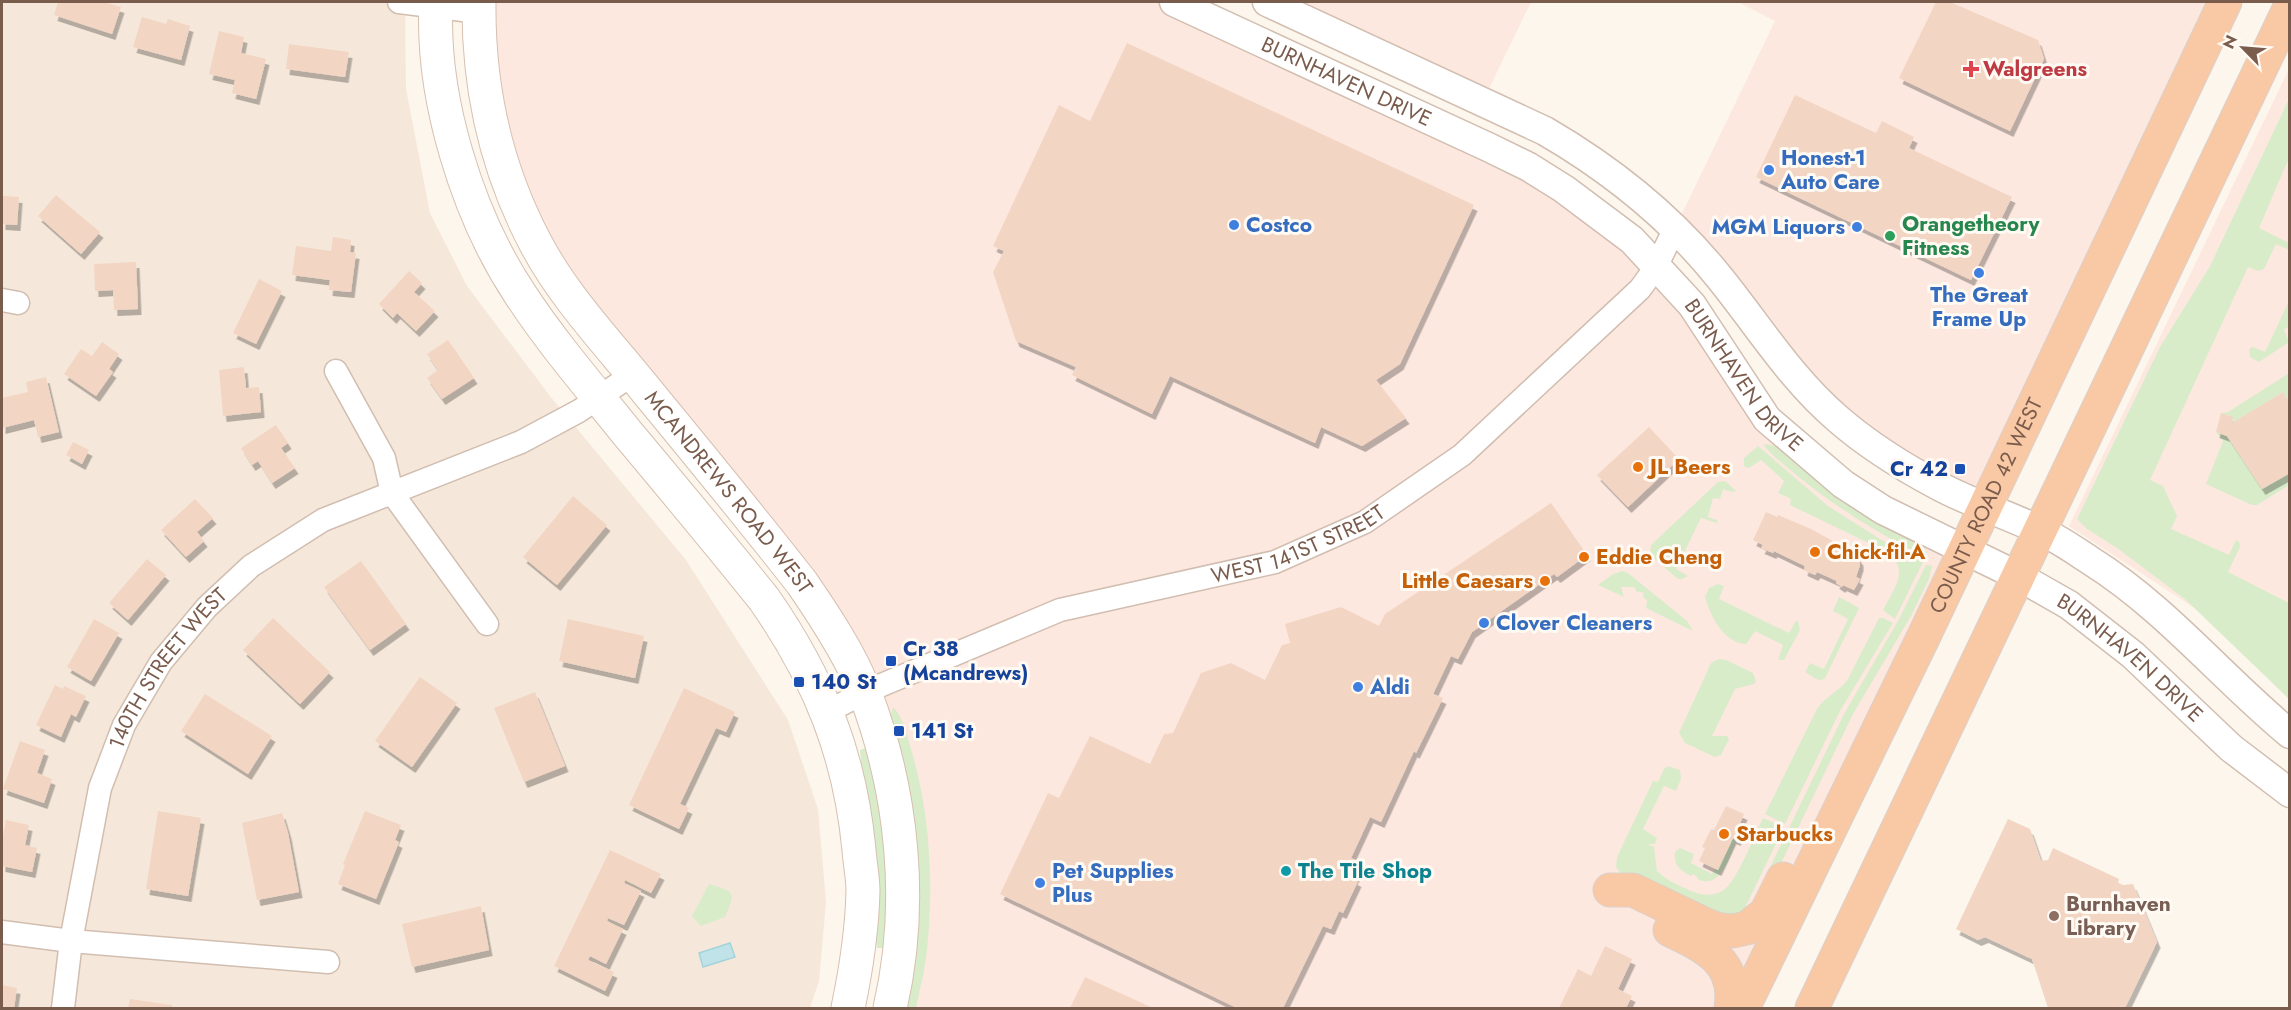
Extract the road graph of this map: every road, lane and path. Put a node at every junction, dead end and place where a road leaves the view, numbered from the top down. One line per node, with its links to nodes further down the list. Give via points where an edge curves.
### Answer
1 (399, 2): 6 (street)
2 (1174, 2): 11 (street, BURNHAVEN DRIVE, via 1529,167 1632,240)
3 (1268, 2): 10 (street, BURNHAVEN DRIVE, via 1545,131 1637,193)
4 (2226, 2): 16 (highway, COUNTY ROAD 42 WEST)
5 (2278, 2): 9 (highway)
6 (436, 4): 7 (street); 14 (main road, MCANDREWS ROAD WEST, via 437,46 450,131 480,219 519,293)
7 (479, 7): 13 (main road, MCANDREWS ROAD WEST, via 479,51 490,126 518,205 556,276)
8 (2289, 7): 9 (highway)
9 (2240, 111): 17 (highway)
10 (1675, 228): 11 (street, WEST 141ST STREET); 16 (street, BURNHAVEN DRIVE, via 1718,276 1787,367 1837,418 1903,466)
11 (1656, 267): 18 (street, BURNHAVEN DRIVE, via 1692,305 1767,419 1843,484 1882,510); 22 (street, WEST 141ST STREET, via 1640,289 1462,455 1365,522 1275,562 1060,610)
12 (336, 371): 15 (street, via 384,458)
13 (633, 374): 14 (street, 140TH STREET WEST); 22 (main road, MCANDREWS ROAD WEST, via 802,583)
14 (599, 398): 15 (street, 140TH STREET WEST, via 521,442); 23 (main road, MCANDREWS ROAD WEST, via 764,598 808,669)
15 (392, 493): 20 (street); 27 (street, 140TH STREET WEST, via 323,520 266,555 207,607 161,662 124,725 100,788)
16 (1985, 506): 17 (street, BURNHAVEN DRIVE); 18 (highway, COUNTY ROAD 42 WEST)
17 (2040, 530): 19 (highway); 24 (street, BURNHAVEN DRIVE, via 2130,588)
18 (1964, 550): 19 (street, BURNHAVEN DRIVE); 21 (highway, COUNTY ROAD 42 WEST)
19 (2018, 576): 25 (street, BURNHAVEN DRIVE, via 2069,605 2133,655 2231,748); 34 (highway)
20 (487, 624)
21 (1923, 638): 32 (highway, via 1847,742 1774,897 1758,920 1747,928 1720,930 1633,890 1610,890 1625,908 1710,951 1732,984); 33 (highway, COUNTY ROAD 42 WEST)
22 (865, 692): 23 (street, WEST 141ST STREET); 31 (main road, MCANDREWS ROAD WEST, via 886,759 898,818 903,890)
23 (827, 712): 30 (main road, MCANDREWS ROAD WEST, via 848,780 863,890)
24 (2289, 734)
25 (2289, 793)
26 (2, 932): 27 (street)
27 (71, 941): 28 (street); 29 (street, 140TH STREET WEST)
28 (328, 962)
29 (63, 1008)
30 (848, 1008)
31 (890, 1008)
32 (1731, 1008)
33 (1743, 1008)
34 (1812, 1008)

